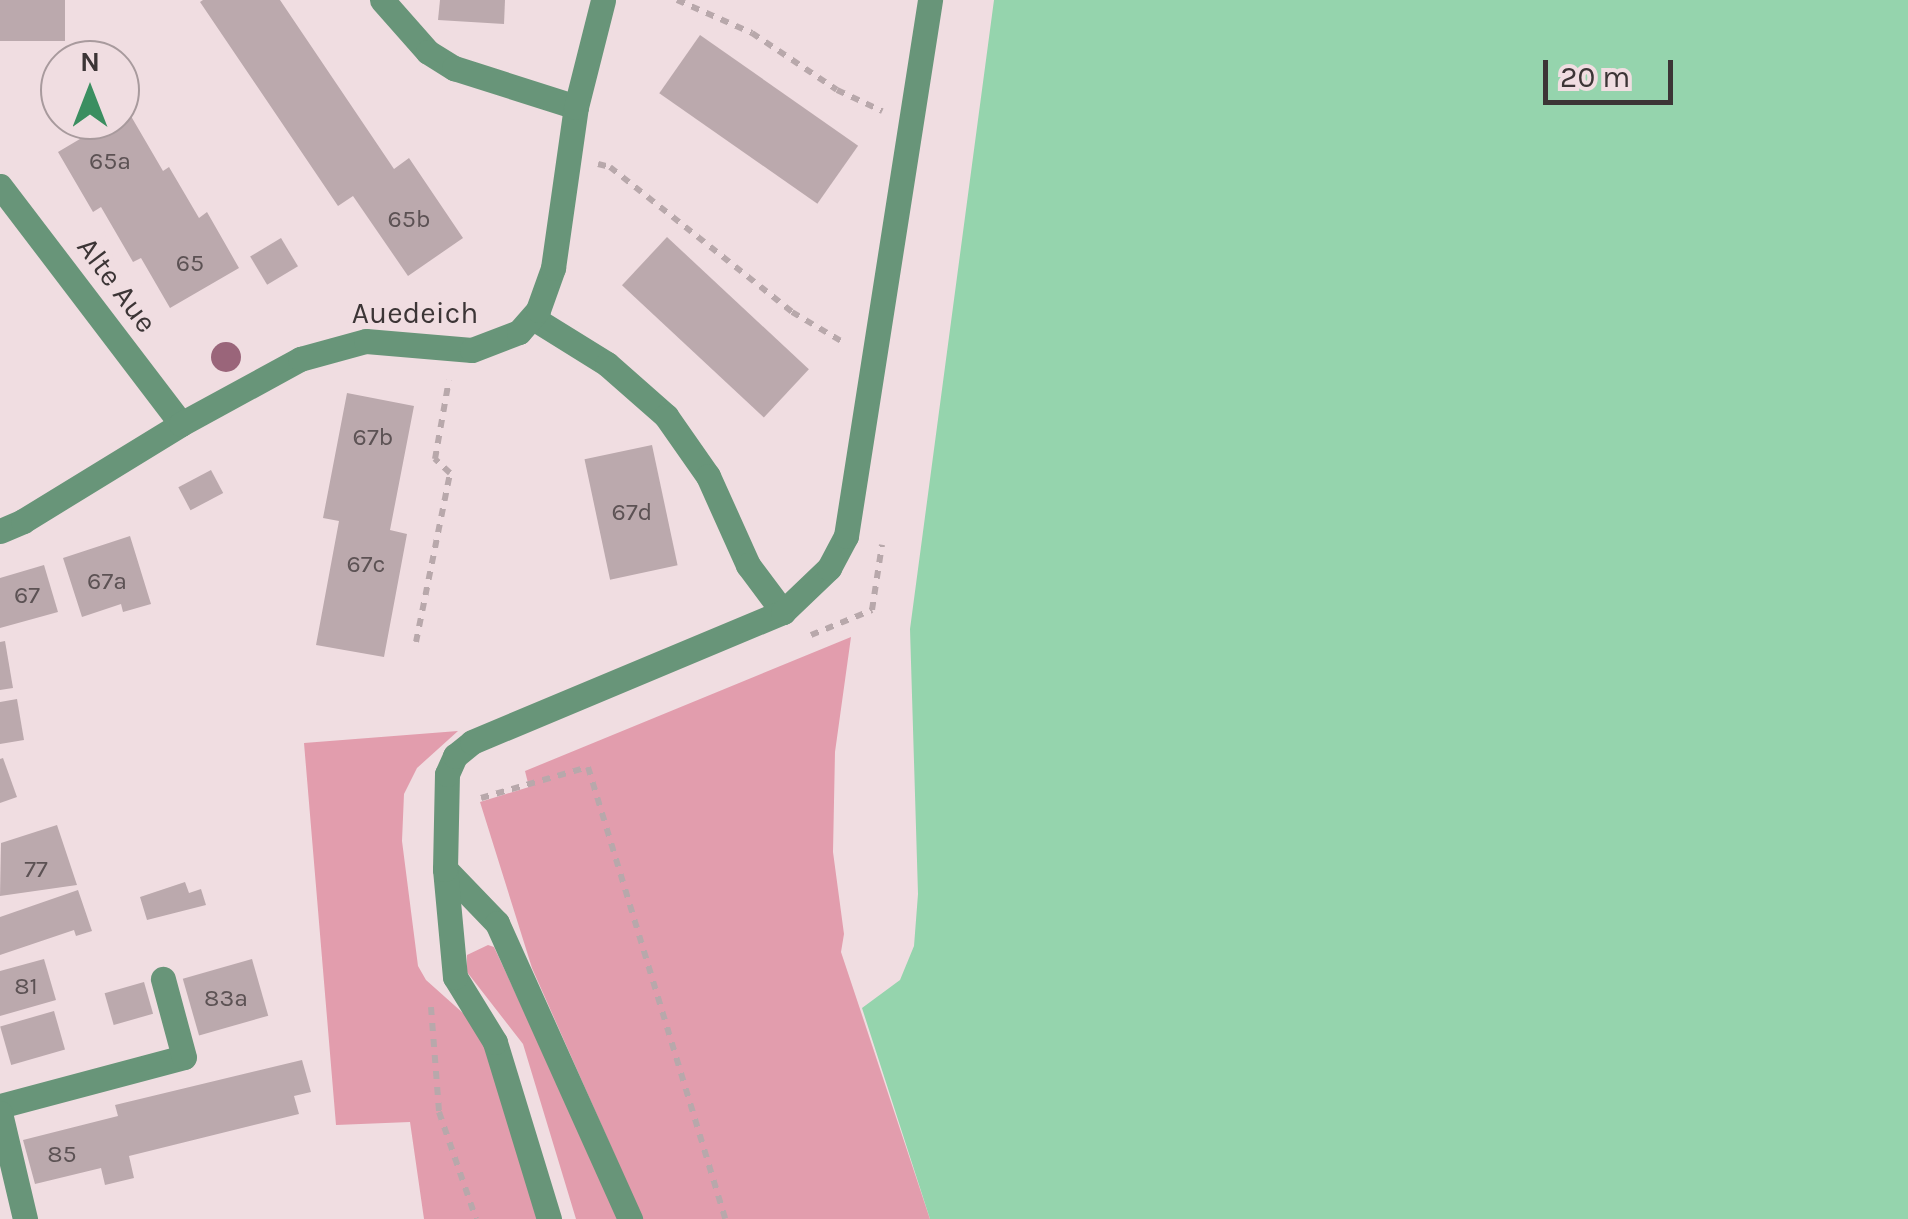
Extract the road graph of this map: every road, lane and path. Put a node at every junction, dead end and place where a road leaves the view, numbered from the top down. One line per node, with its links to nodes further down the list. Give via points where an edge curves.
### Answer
1 (382, 0): 5 (street, via 416,41 454,68)
2 (603, 0): 5 (street)
3 (677, 0): 6 (path, via 752,33 837,90)
4 (930, 0): 6 (street)
5 (576, 106): 7 (street)
6 (912, 124): 11 (street)
7 (568, 157): 9 (street, via 553,268); 11 (path, via 610,167 792,312)
8 (0, 186): 12 (street, Alte Aue)
9 (533, 318): 10 (street, Auedeich, via 502,342); 15 (street, via 607,364 666,416 708,476 748,565)
10 (454, 349): 12 (street, Auedeich, via 397,341 334,347); 17 (path, via 434,459 450,472)
11 (874, 361): 15 (street, via 846,536 830,568)
12 (181, 424): 13 (street, Auedeich)
13 (0, 531)
14 (884, 531): 16 (path, via 872,610)
15 (783, 612): 19 (street, via 462,749 447,774)
16 (801, 638)
17 (416, 642)
18 (479, 798): 27 (path, via 588,767)
19 (445, 870): 20 (street); 26 (street, via 497,923)
20 (451, 954): 24 (path, via 434,977 431,1002 439,1112); 25 (street, via 455,977 495,1042)
21 (163, 979): 22 (street, via 184,1057)
22 (0, 1110): 23 (street)
23 (25, 1219)
24 (476, 1219)
25 (549, 1219)
26 (630, 1219)
27 (725, 1219)

